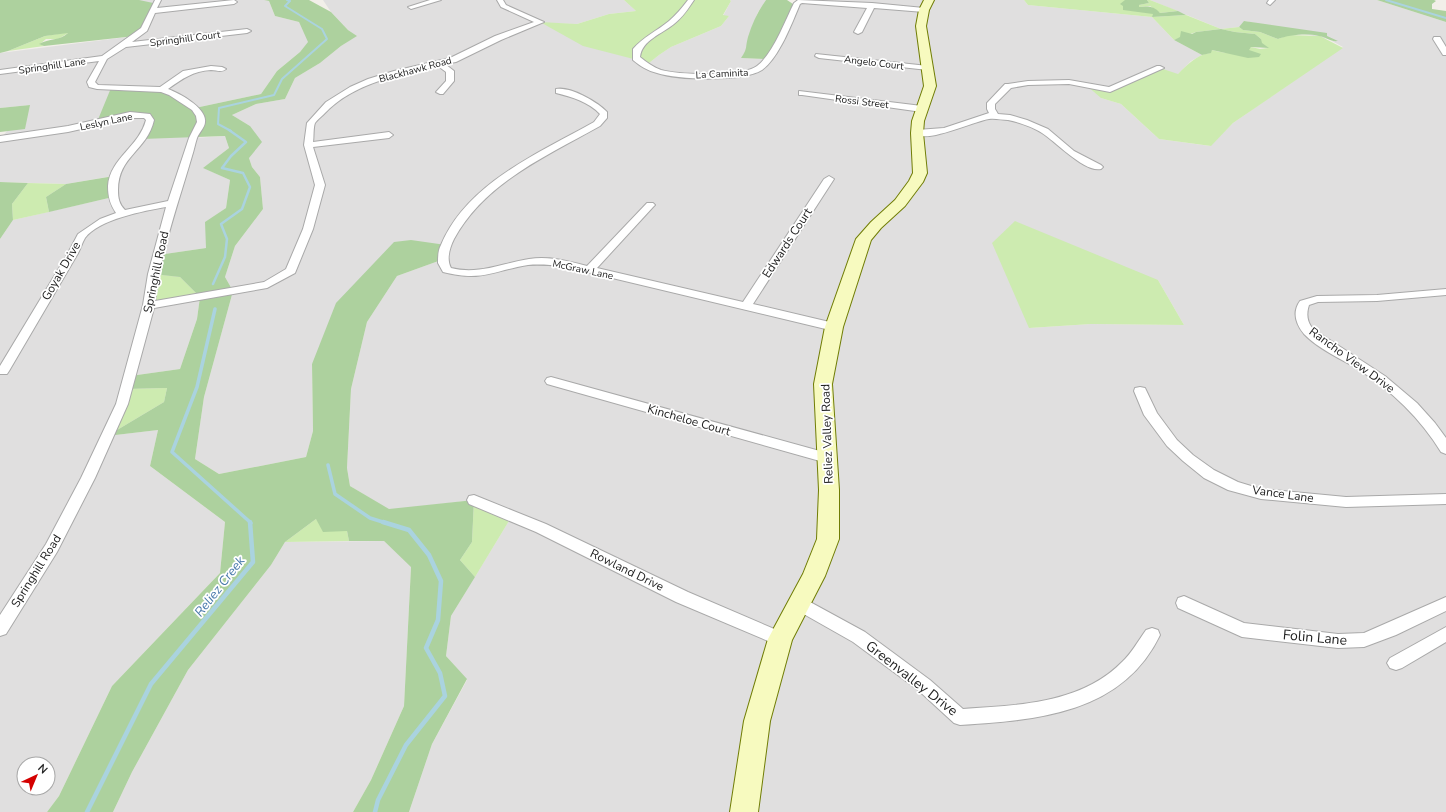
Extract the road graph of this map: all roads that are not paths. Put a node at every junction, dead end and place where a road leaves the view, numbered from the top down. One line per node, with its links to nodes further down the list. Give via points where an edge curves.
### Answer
1 (158, 0): 9 (street, Springhill Road)
2 (438, 0): 8 (street)
3 (500, 0): 17 (street, Blackhawk Road, via 503,6 540,22 498,38 458,58)
4 (691, 0): 6 (street, La Caminita, via 671,23 637,49 636,58 645,66 659,72 706,76 754,71 764,64 774,49 797,3 806,0)
5 (234, 2): 9 (street)
6 (872, 5): 7 (street, La Caminita); 11 (street)
7 (927, 5): 18 (main road, Reliez Valley Road, via 921,26)
8 (410, 7)
9 (153, 11): 13 (street, Springhill Road, via 144,29)
10 (247, 31): 13 (street, Springhill Court)
11 (858, 32)
12 (1437, 39): 14 (street)
13 (124, 45): 16 (street, Springhill Road)
14 (1446, 53)
15 (819, 56): 18 (street, Angelo Court)
16 (104, 58): 21 (street, Springhill Lane); 22 (street, Springhill Road, via 91,82 92,85)
17 (439, 63): 24 (street, via 450,71 450,81); 31 (street, Blackhawk Road, via 390,75 341,96 311,122)
18 (928, 68): 26 (main road, Reliez Valley Road, via 930,86)
19 (1160, 68): 27 (street, via 1110,90 1069,82 1008,86 991,103)
20 (222, 69): 22 (street, via 211,68 186,73)
21 (0, 72)
22 (162, 90): 34 (street, Springhill Road, via 172,93 195,108 201,122)
23 (559, 91): 37 (street, McGraw Lane, via 597,107 604,114 603,118 597,124 516,171 485,194 462,217 446,245 443,263 447,270 467,274 487,273 525,262 540,261)
24 (440, 92)
25 (802, 93): 26 (street, Rossi Street)
26 (922, 109): 28 (main road, Reliez Valley Road)
27 (995, 116): 28 (street, via 937,132); 32 (street, via 1033,125 1045,131 1071,153)
28 (917, 133): 41 (main road, Reliez Valley Road, via 920,173 900,203 864,239)
29 (389, 135): 31 (street)
30 (0, 139): 36 (street, Leslyn Lane, via 68,129 130,115 147,116 150,120 148,133 124,157 115,171 113,197 115,207)
31 (308, 145): 39 (street, Blackhawk Road, via 320,185 308,229 291,271 267,284)
32 (1098, 168)
33 (829, 179): 40 (street, Edwards Court)
34 (172, 203): 36 (street, Goyak Drive); 39 (street, Springhill Road, via 153,274)
35 (650, 205): 37 (street)
36 (122, 213): 42 (street, Goyak Drive, via 99,223 82,235 74,253)
37 (590, 269): 40 (street, McGraw Lane)
38 (1446, 292): 45 (street, Rancho View Drive, via 1377,298 1317,299 1304,303 1301,318 1302,324 1310,332 1404,398 1424,417)
39 (149, 305): 52 (street, Springhill Road, via 122,404 52,548)
40 (746, 306): 41 (street, McGraw Lane)
41 (834, 327): 46 (main road, Reliez Valley Road, via 824,384)
42 (3, 371)
43 (551, 381): 46 (street, Kincheloe Court)
44 (1140, 391): 47 (street, Vance Lane, via 1151,415 1172,443 1209,474 1233,486 1261,494 1346,502)
45 (1446, 449)
46 (827, 458): 49 (main road, Reliez Valley Road, via 828,539 814,576)
47 (1446, 499)
48 (474, 500): 55 (street, Rowland Drive, via 541,528 682,597)
49 (799, 603): 54 (street, Greenvalley Drive, via 859,637 924,685 960,717 1034,712 1064,704 1102,688 1127,669); 55 (main road, Reliez Valley Road)
50 (1184, 603): 51 (street, Folin Lane, via 1242,630 1338,641 1364,640)
51 (1446, 604)
52 (0, 629)
53 (1446, 634): 56 (street)
54 (1152, 635)
55 (780, 639): 57 (main road, Reliez Valley Road, via 757,721)
56 (1396, 663)
57 (744, 812)

